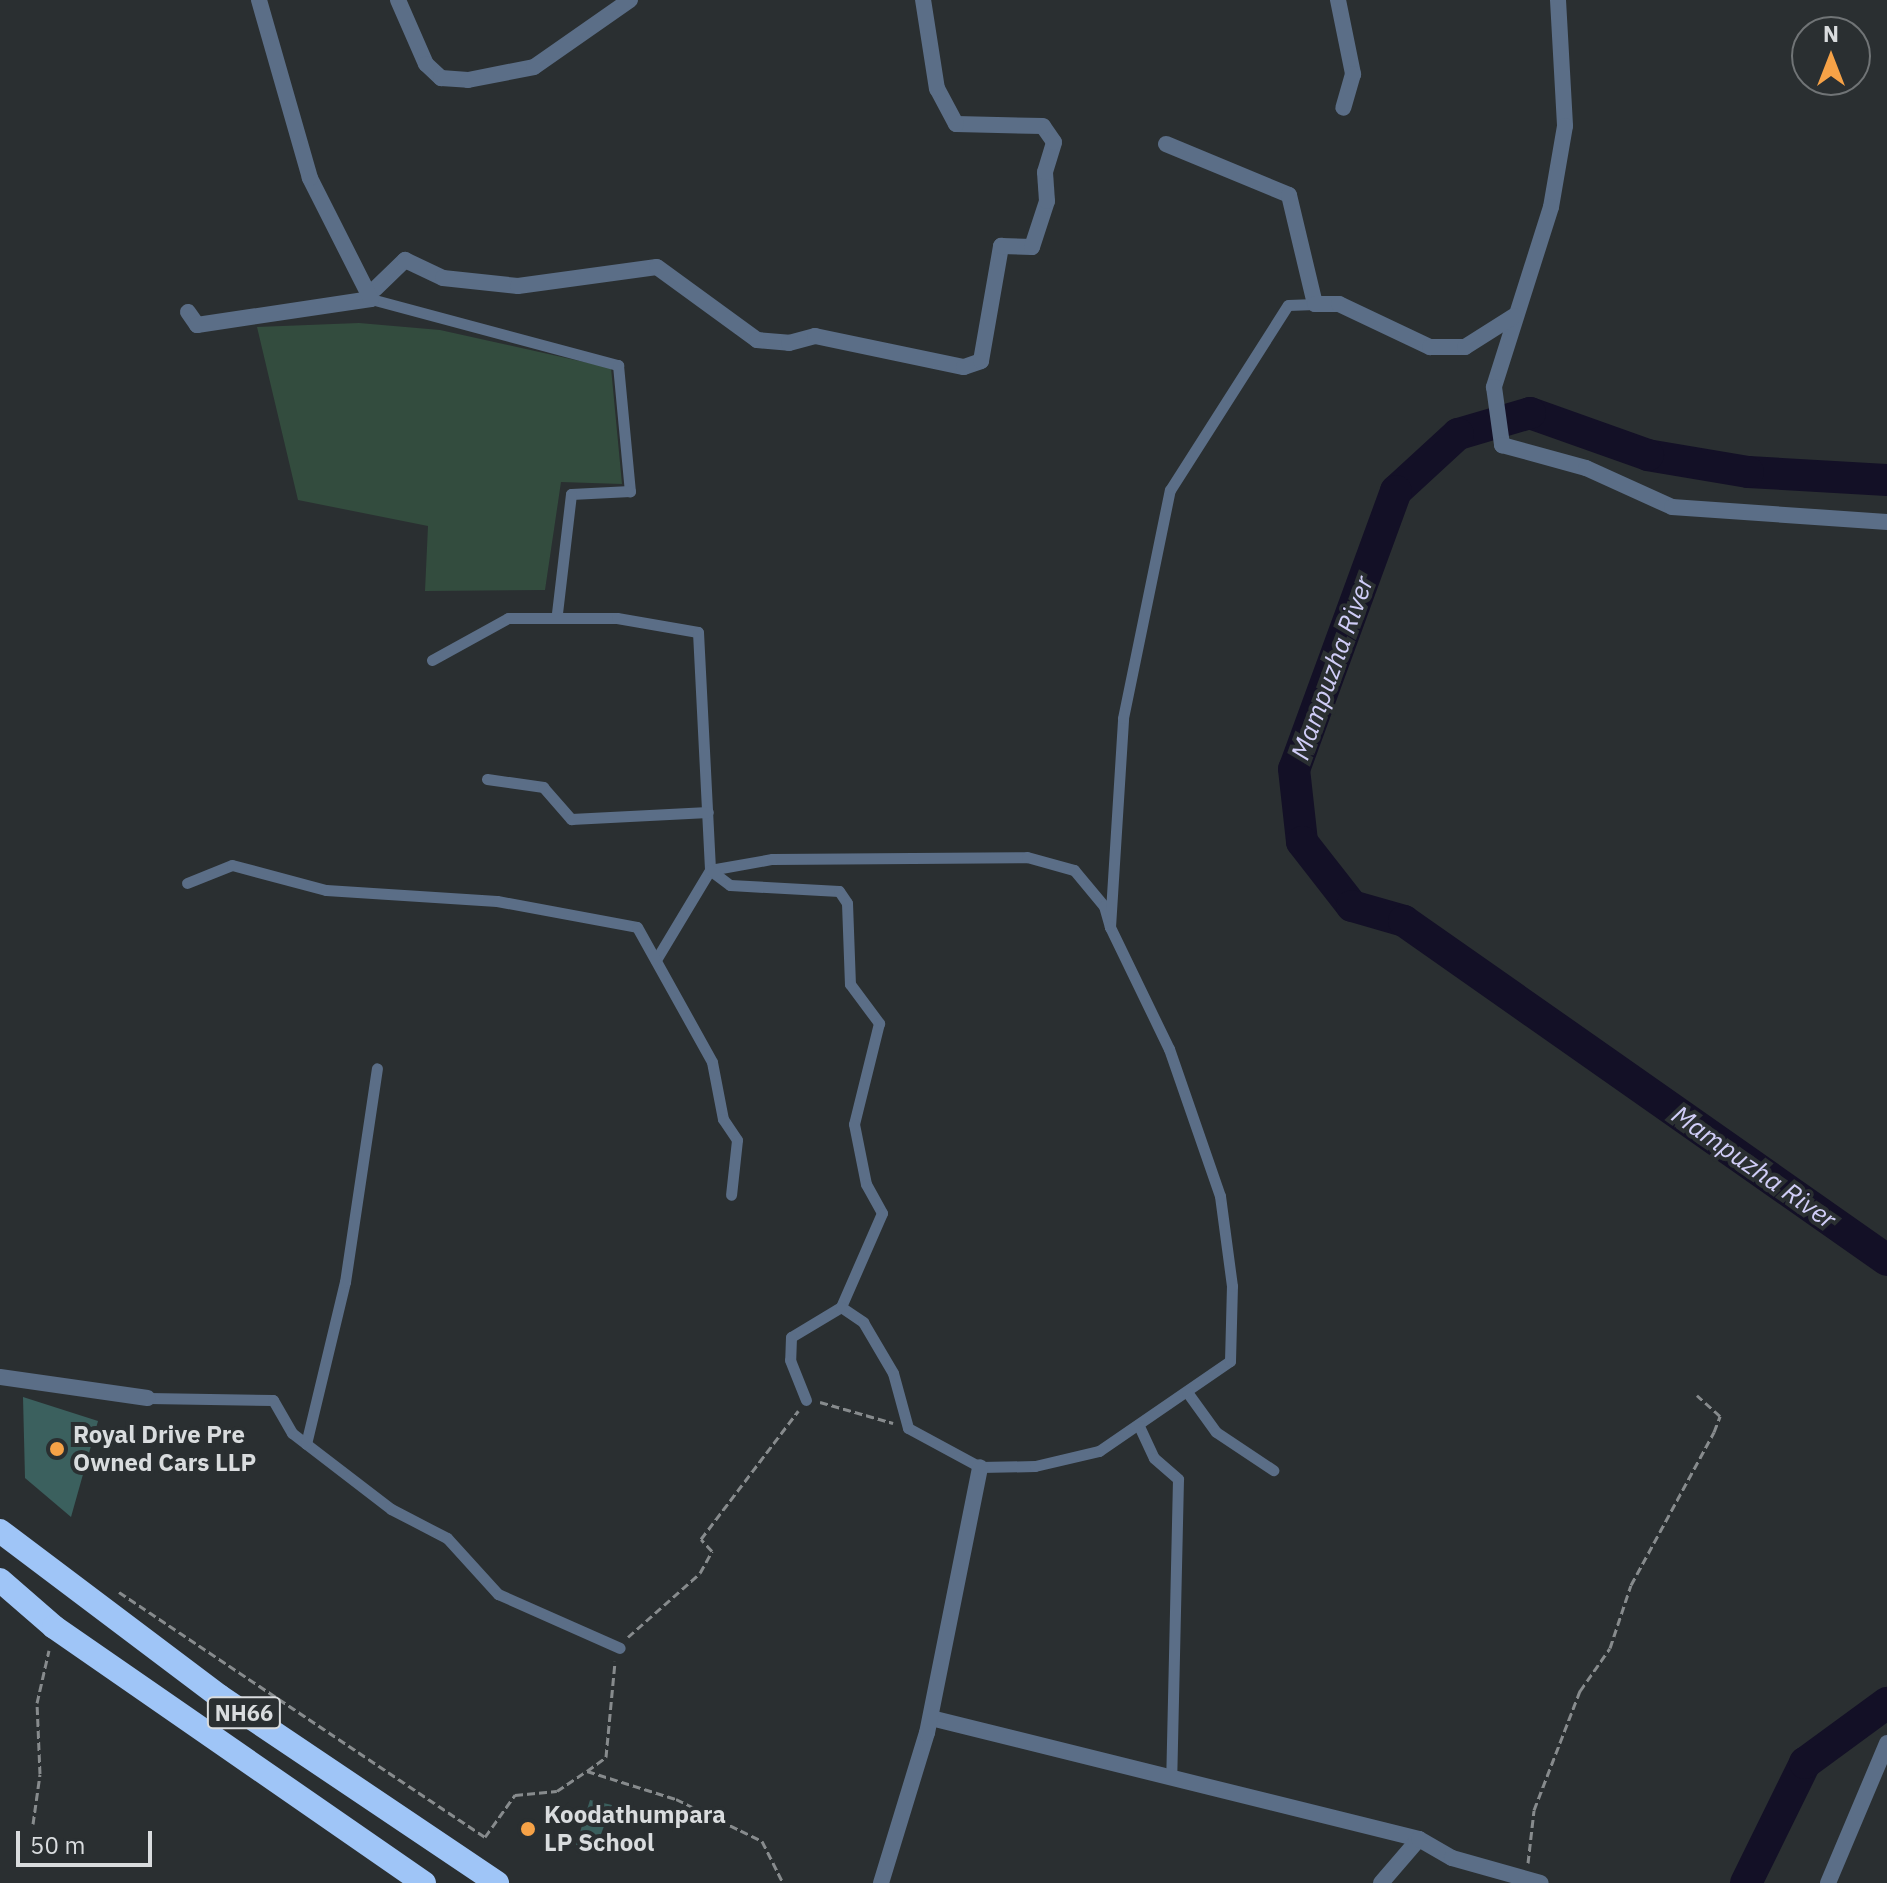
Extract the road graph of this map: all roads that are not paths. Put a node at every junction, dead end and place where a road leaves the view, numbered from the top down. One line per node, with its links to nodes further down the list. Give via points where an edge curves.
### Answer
1 (259, 0): 9 (street, via 310,178)
2 (398, 0): 3 (street, via 426,64 441,78 468,80 534,67)
3 (630, 0)
4 (923, 0): 9 (street, via 937,89 956,124 1043,126 1054,142 1032,247 1001,246 981,361 964,367 815,336 789,343 757,340 657,267 518,286 443,278 405,260)
5 (1338, 0): 7 (street, via 1353,74)
6 (1558, 0): 12 (street, via 1565,126 1551,207)
7 (1343, 108)
8 (1166, 144): 10 (street, via 1289,195)
9 (373, 294): 11 (street, via 197,325); 14 (lane, via 618,365 630,491 571,494)
10 (1315, 304): 12 (street, via 1339,304 1430,347 1465,347); 20 (lane, via 1288,305 1170,490 1123,718)
11 (188, 312)
12 (1514, 316): 13 (street, via 1494,387 1502,445 1586,468 1672,507)
13 (1887, 522)
14 (557, 614): 15 (lane, via 508,618); 17 (lane, via 698,632)
15 (432, 660)
16 (487, 779): 17 (lane, via 543,787 571,819)
17 (708, 812): 18 (lane)
18 (710, 870): 20 (lane, via 772,859 1027,857 1074,870 1104,906); 21 (lane); 24 (lane, via 730,885 839,891 847,903 850,984 879,1023 854,1124 866,1184 882,1213)
19 (187, 883): 21 (lane, via 232,865 341,893 497,901 595,917 637,927)
20 (1110, 927): 26 (lane, via 1169,1049 1220,1196 1232,1286 1230,1361)
21 (656, 960): 23 (lane, via 702,1037 723,1119 737,1140)
22 (377, 1068): 30 (lane, via 345,1282)
23 (731, 1195)
24 (841, 1307): 28 (lane, via 791,1337 790,1360); 31 (lane, via 863,1322 893,1373 908,1428)
25 (0, 1377): 27 (street)
26 (1187, 1392): 29 (lane); 32 (lane, via 1216,1432)
27 (148, 1398): 30 (lane, via 273,1400)
28 (806, 1400)
29 (1139, 1426): 31 (lane, via 1099,1451 1035,1466); 38 (lane, via 1154,1458 1178,1479)
30 (306, 1444): 35 (lane, via 391,1509 447,1538 498,1594)
31 (980, 1467): 36 (street)
32 (1273, 1470)
33 (0, 1531): 42 (highway, NH66, via 219,1696)
34 (0, 1580): 41 (highway, NH66, via 54,1627)
35 (620, 1648)
36 (931, 1718): 38 (street); 43 (street)
37 (1887, 1743): 45 (street)
38 (1171, 1778): 39 (street)
39 (1419, 1839): 40 (street, via 1452,1858); 44 (street)
40 (1534, 1881)
41 (424, 1883)
42 (497, 1883)
43 (881, 1883)
44 (1381, 1883)
45 (1828, 1883)

